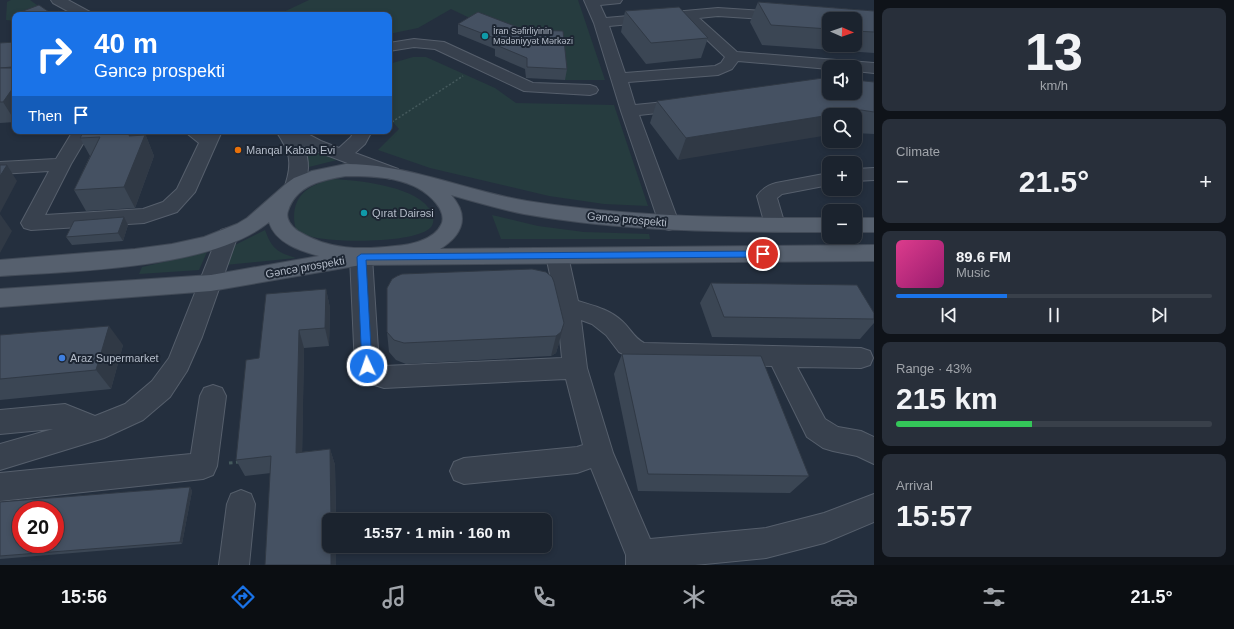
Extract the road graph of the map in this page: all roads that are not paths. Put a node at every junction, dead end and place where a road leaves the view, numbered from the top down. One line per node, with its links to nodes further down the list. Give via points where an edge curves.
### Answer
1 (58, 0): 4 (street)
2 (615, 0): 3 (street)
3 (592, 1): 7 (street)
4 (80, 12)
5 (687, 14): 6 (street, via 747,13); 7 (street); 9 (street)
6 (822, 18)
7 (601, 22): 11 (street)
8 (392, 46): 12 (street, via 402,43 428,43 439,46 530,88)
9 (733, 56): 10 (street); 11 (street, via 727,66 718,70)
10 (874, 68)
11 (618, 78): 14 (street)
12 (590, 90)
13 (698, 103): 14 (street)
14 (629, 111): 28 (street)
15 (80, 134): 21 (street)
16 (287, 134): 27 (street, via 299,155 300,172)
17 (295, 134): 20 (street)
18 (362, 134): 20 (street, via 359,140)
19 (211, 137): 21 (street, via 185,192 170,207 144,216 31,223)
20 (342, 155): 24 (street)
21 (62, 164): 22 (street)
22 (0, 168)
23 (874, 174): 25 (street)
24 (399, 175): 27 (main road, via 367,170 334,172 314,176); 28 (main road, Gəncə prospekti, via 522,206 597,217); 36 (main road, via 429,187 440,195 453,214 454,222 451,229 437,242 419,250)
25 (862, 175)
26 (822, 180): 29 (street, via 776,189 767,196)
27 (289, 191): 33 (main road, via 259,220); 36 (main road, via 279,205 276,217 290,237 308,246)
28 (669, 223): 29 (main road, Gəncə prospekti)
29 (775, 225): 30 (main road, Gəncə prospekti)
30 (822, 225)
31 (862, 225): 32 (main road)
32 (874, 225)
33 (228, 235): 37 (main road, via 183,250 154,256); 38 (street)
34 (874, 253): 35 (main road, Gəncə prospekti)
35 (557, 256): 36 (main road, Gəncə prospekti); 40 (street)
36 (361, 257): 38 (main road, Gəncə prospekti); 43 (street, via 367,366 370,374 384,377)
37 (0, 268)
38 (211, 283): 39 (main road, Gəncə prospekti); 46 (street, via 178,364 161,389 134,412)
39 (0, 298)
40 (568, 307): 41 (street, via 600,317 614,328 627,345 641,353); 43 (street)
41 (779, 356): 42 (street); 47 (street, via 816,428 833,440 861,444)
42 (861, 358)
43 (576, 368): 48 (street)
44 (213, 396): 51 (street, via 203,466)
45 (0, 422): 46 (street, via 65,416)
46 (95, 429): 49 (street)
47 (874, 451)
48 (599, 453): 50 (street, via 577,460); 54 (street)
49 (0, 457)
50 (464, 471)
51 (0, 487)
52 (241, 504): 55 (street)
53 (874, 508): 54 (street, via 824,528 766,543)
54 (641, 560)
55 (234, 565)

